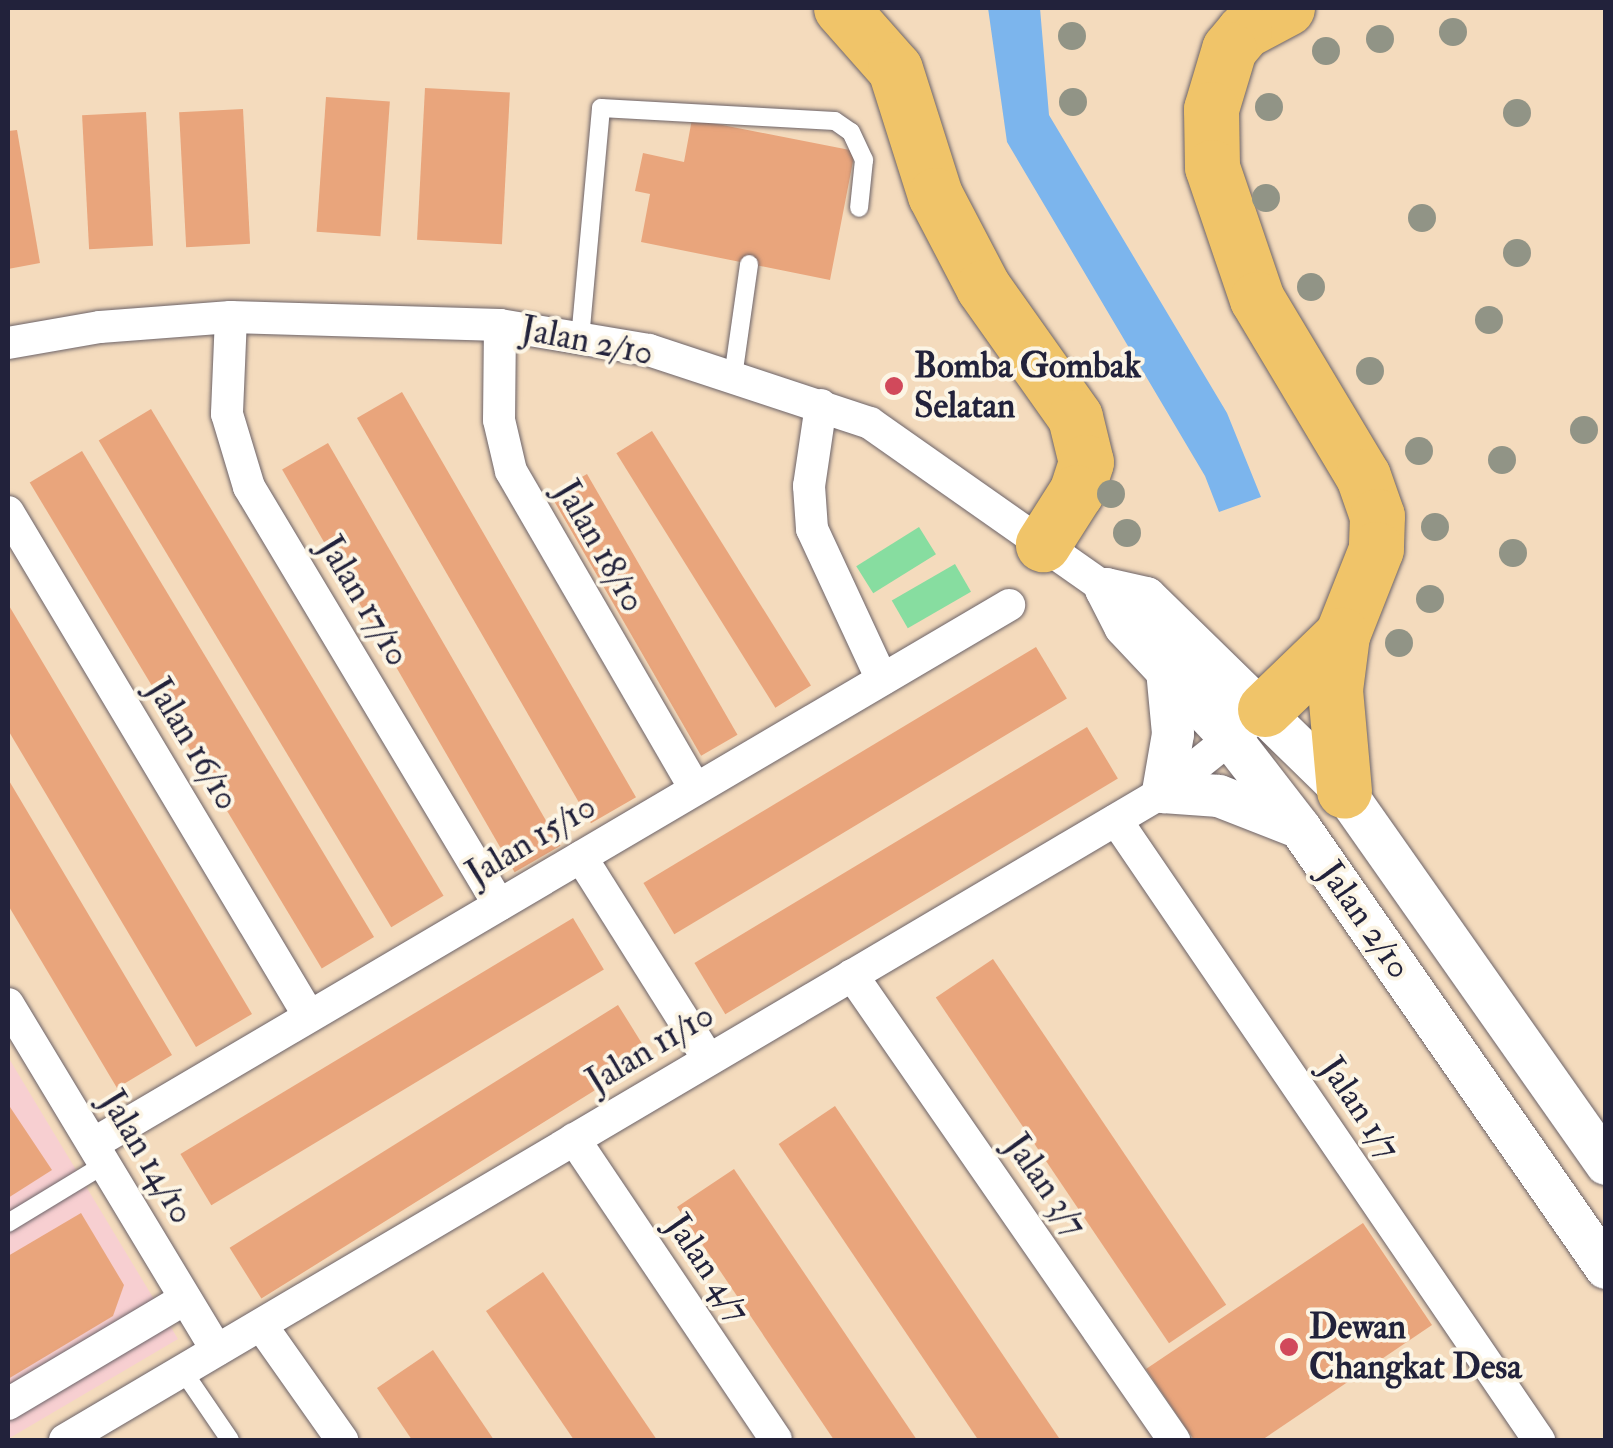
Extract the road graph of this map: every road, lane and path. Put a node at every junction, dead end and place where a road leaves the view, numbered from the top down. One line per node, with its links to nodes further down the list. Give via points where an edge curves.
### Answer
1 (842, 8): 14 (highway, via 896,69 935,195 984,287 1075,417 1086,462 1076,492)
2 (1288, 8): 17 (highway, via 1244,31 1230,49 1211,109 1212,167 1256,300 1363,476 1377,516 1376,549)
3 (771, 115): 4 (lane); 5 (lane, via 835,121 851,132 864,160); 9 (lane, via 601,108)
4 (768, 134)
5 (859, 208)
6 (749, 264): 11 (lane)
7 (231, 317): 8 (street, Jalan 2/10); 10 (street, Jalan 2/10, via 100,326); 27 (street, Jalan 17/10, via 227,414 249,487)
8 (500, 325): 9 (street, Jalan 2/10); 21 (street, Jalan 18/10, via 498,420 511,471)
9 (580, 339): 11 (street, Jalan 2/10, via 649,350)
10 (8, 343)
11 (733, 378): 12 (street, Jalan 2/10)
12 (822, 405): 14 (street, Jalan 2/10, via 870,424); 19 (street, via 809,486 812,529)
13 (8, 512): 30 (street, Jalan 16/10)
14 (1042, 544): 15 (street, Jalan 2/10)
15 (1106, 588): 18 (street, Jalan 2/10, via 1125,626); 20 (street, Jalan 2/10, via 1146,598)
16 (1010, 604): 19 (street, Jalan 15/10)
17 (1342, 636): 20 (highway); 22 (highway, via 1335,690)
18 (1168, 670): 20 (street, Jalan 2/10); 23 (street, via 1173,734)
19 (882, 680): 21 (street, Jalan 15/10)
20 (1249, 724): 22 (street, Jalan 2/10); 23 (street, Jalan 11/10); 25 (street, Jalan 2/10)
21 (694, 789): 26 (street, Jalan 15/10)
22 (1344, 791): 34 (street, Jalan 2/10)
23 (1164, 792): 24 (street, Jalan 11/10); 25 (street, via 1219,796)
24 (1116, 820): 28 (street, Jalan 11/10); 47 (street, Jalan 1/7)
25 (1300, 828): 36 (street, Jalan 2/10)
26 (581, 857): 27 (street, Jalan 15/10); 31 (street)
27 (499, 906): 30 (street, Jalan 15/10)
28 (852, 975): 31 (street, Jalan 11/10); 46 (street, Jalan 3/7)
29 (9, 1008): 33 (street, Jalan 14/10)
30 (309, 1016): 33 (street, Jalan 15/10)
31 (708, 1059): 32 (street, Jalan 11/10)
32 (574, 1140): 38 (street, Jalan 11/10); 45 (street, Jalan 4/7)
33 (99, 1154): 35 (lane); 37 (street, Jalan 14/10)
34 (1606, 1164)
35 (8, 1223)
36 (1606, 1268)
37 (185, 1299): 39 (street, Jalan 14/10); 41 (street)
38 (261, 1325): 39 (street, Jalan 11/10); 44 (street)
39 (217, 1350): 40 (street, Jalan 11/10)
40 (182, 1371): 42 (street, Jalan 11/10); 43 (lane)
41 (8, 1404)
42 (64, 1440)
43 (230, 1440)
44 (342, 1440)
45 (776, 1440)
46 (1174, 1440)
47 (1539, 1440)

